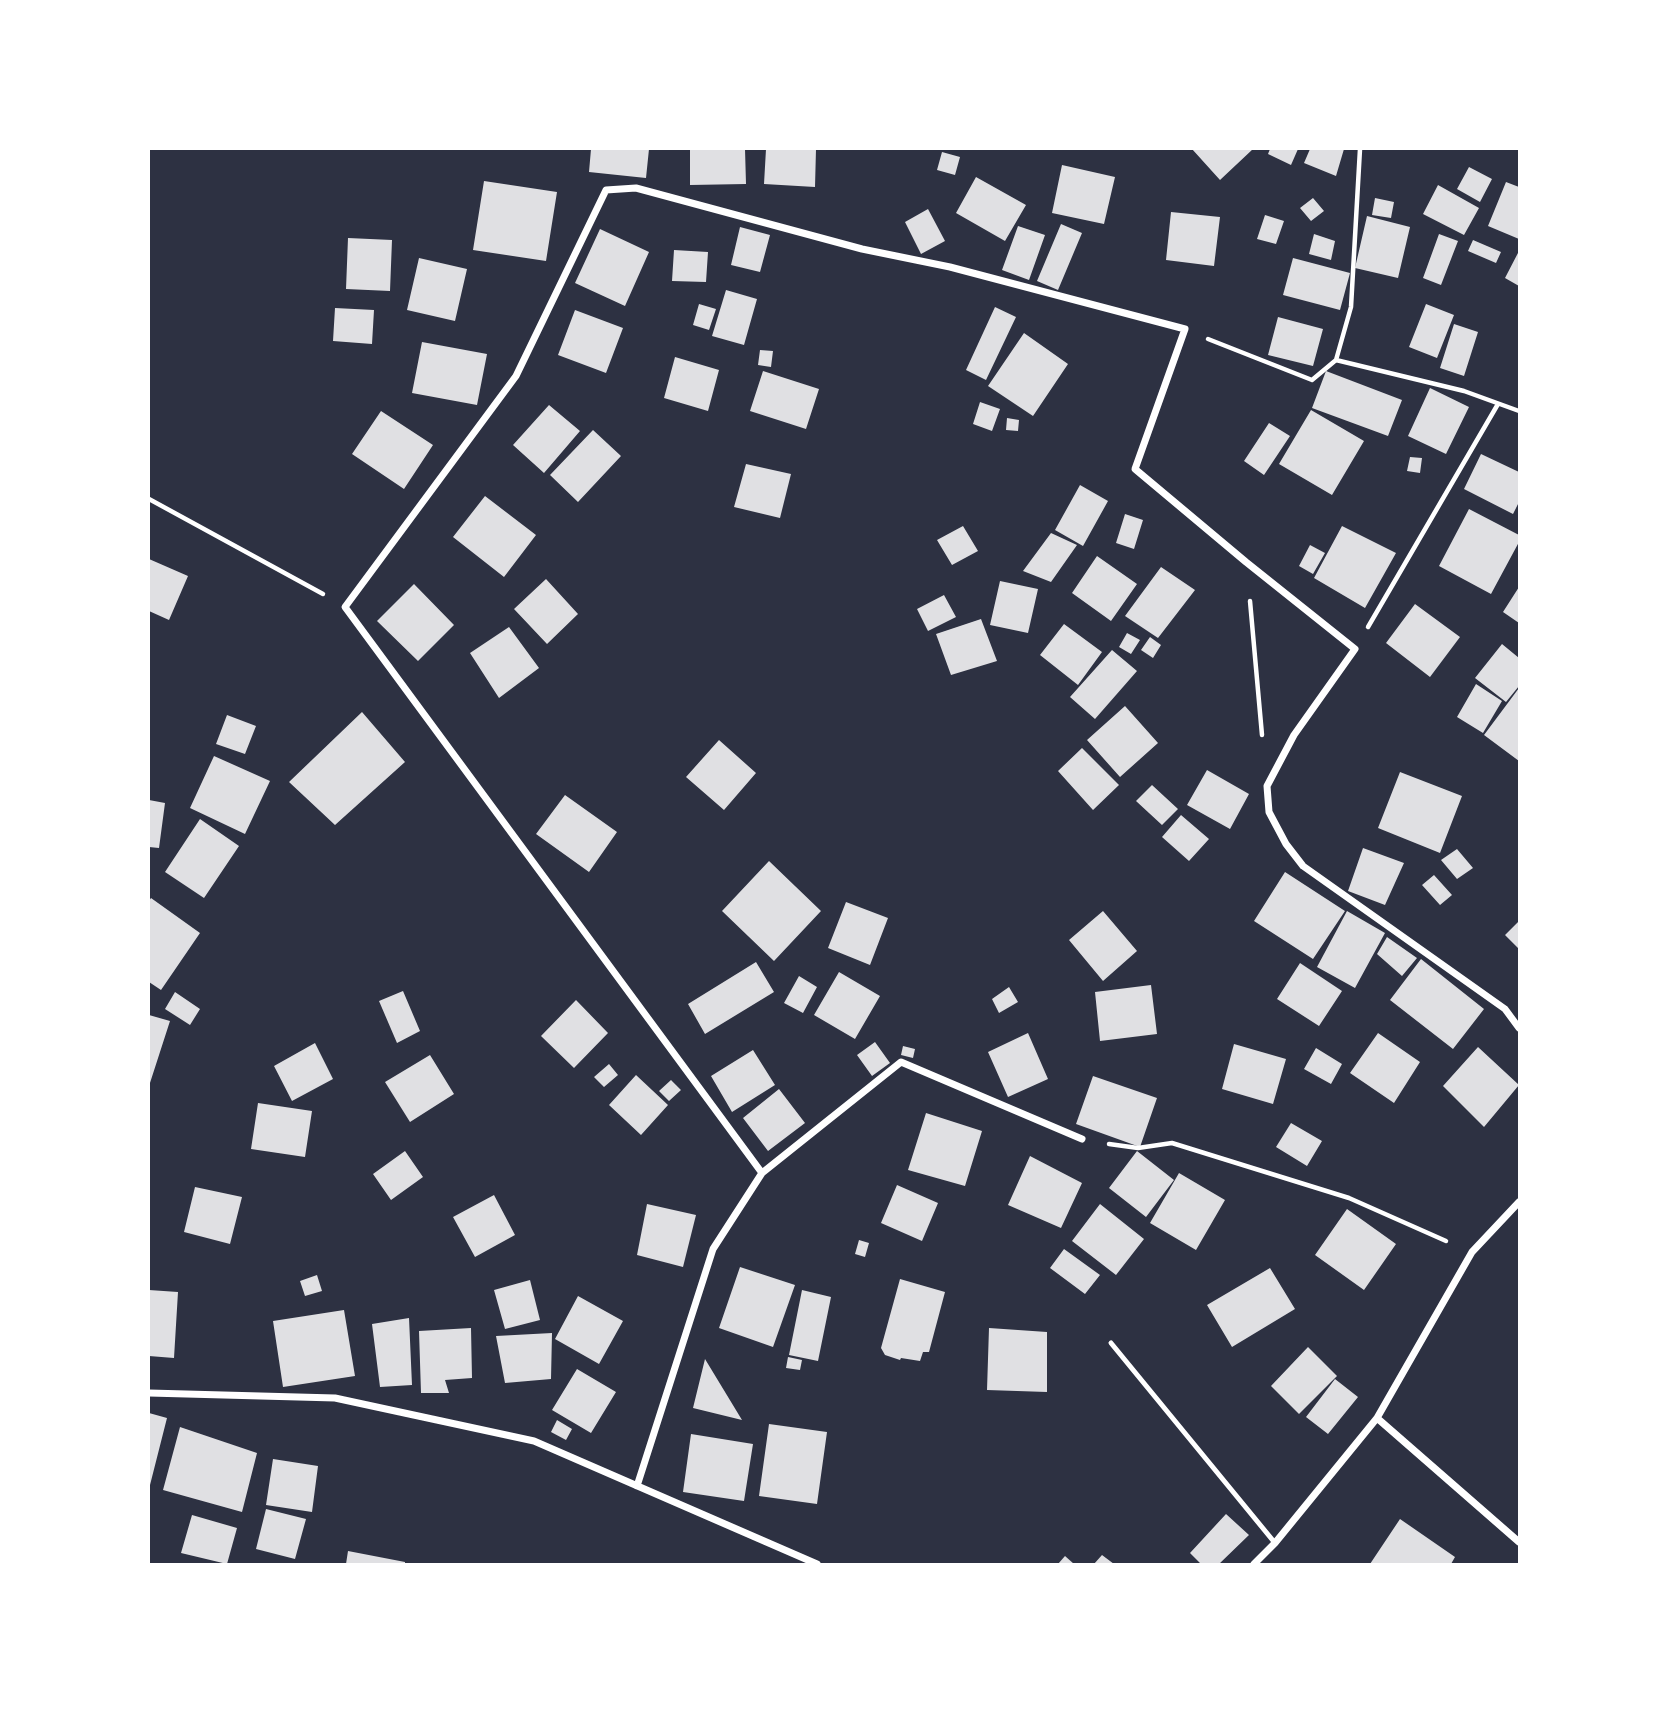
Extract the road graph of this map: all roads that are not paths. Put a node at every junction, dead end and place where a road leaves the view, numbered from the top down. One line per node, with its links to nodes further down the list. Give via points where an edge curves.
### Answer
1 (1519, 1028): 3 (street, via 1505,1009 1304,866 1269,812 1267,786 1294,735 1355,649 1135,469 1185,329 636,188 606,190 516,376 345,607)
2 (1082, 1139): 3 (street, via 901,1062)
3 (762, 1172): 8 (street, via 713,1249)
4 (1519, 1202): 7 (street, via 1472,1252)
5 (1111, 1343): 10 (lane)
6 (149, 1393): 8 (street, via 335,1398 534,1441)
7 (1377, 1418): 9 (street); 10 (street)
8 (638, 1486): 11 (street)
9 (1519, 1542)
10 (1275, 1543): 12 (street)
11 (817, 1564)
12 (1254, 1564)

